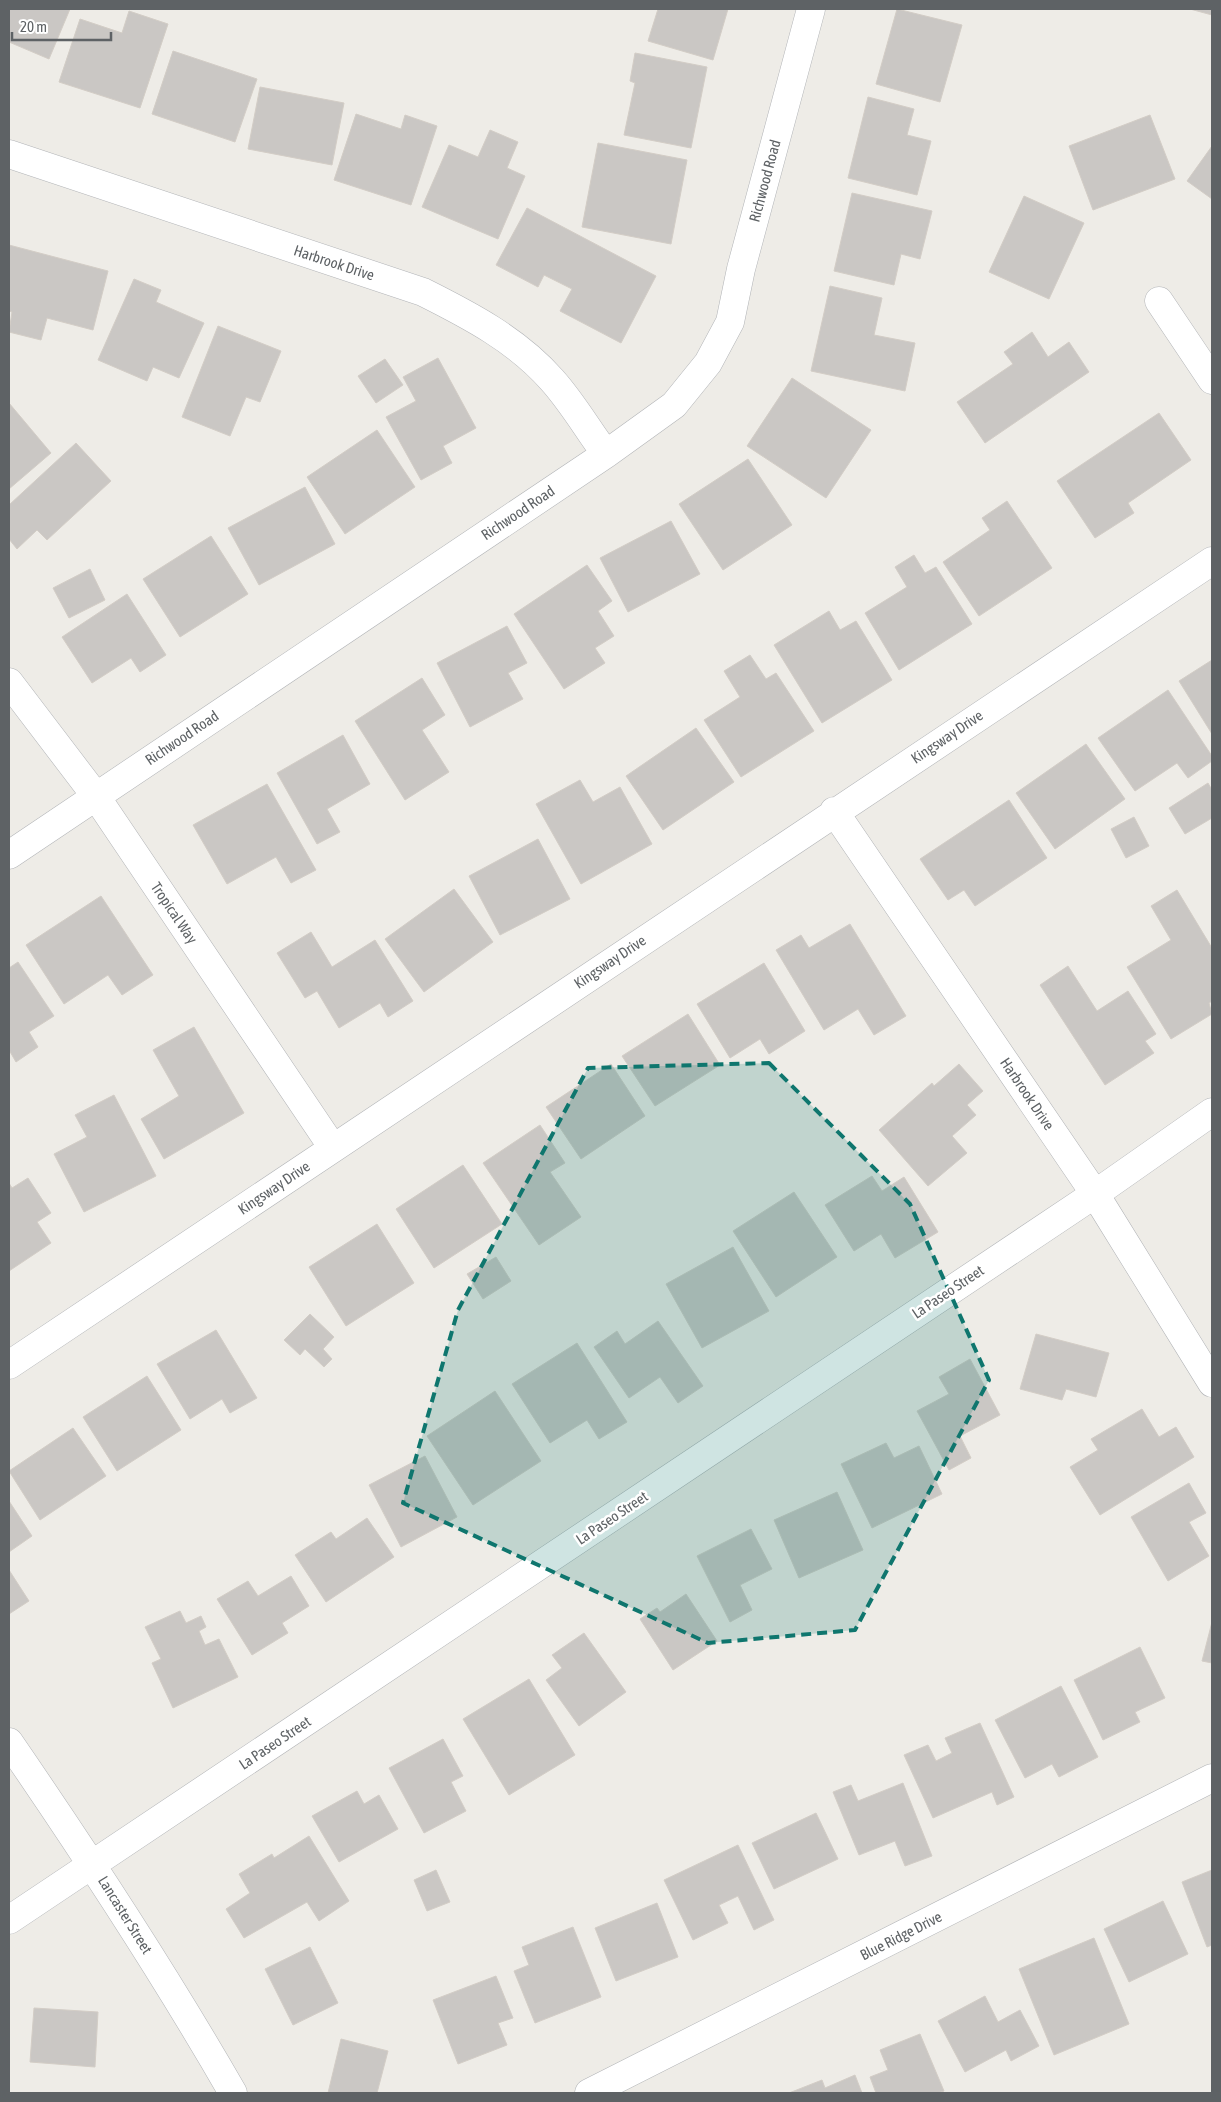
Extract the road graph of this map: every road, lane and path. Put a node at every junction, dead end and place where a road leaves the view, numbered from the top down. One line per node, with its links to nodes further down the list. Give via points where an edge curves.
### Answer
1 (812, 9): 5 (street, Richwood Road, via 741,269 730,322 708,363 674,405)
2 (9, 154): 5 (street, Harbrook Drive, via 423,292 462,311 510,341 552,380)
3 (1159, 301): 4 (street)
4 (1212, 380)
5 (606, 454): 8 (street, Richwood Road)
6 (1212, 561): 9 (street, Kingsway Drive)
7 (9, 682): 8 (street, Tropical Way)
8 (95, 795): 10 (street, Richwood Road); 12 (street, Tropical Way)
9 (834, 811): 12 (street, Kingsway Drive); 13 (street, Harbrook Drive)
10 (9, 855)
11 (1212, 1112): 13 (street, La Paseo Street)
12 (333, 1148): 14 (street, Kingsway Drive)
13 (1095, 1194): 15 (street, Harbrook Drive); 18 (street, La Paseo Street)
14 (9, 1365)
15 (1212, 1383)
16 (9, 1742): 18 (street, Lancaster Street)
17 (1212, 1778): 21 (street, Blue Ridge Drive)
18 (93, 1865): 19 (street, La Paseo Street); 20 (street, Lancaster Street, via 201,2036)
19 (9, 1920)
20 (233, 2093)
21 (589, 2093)

